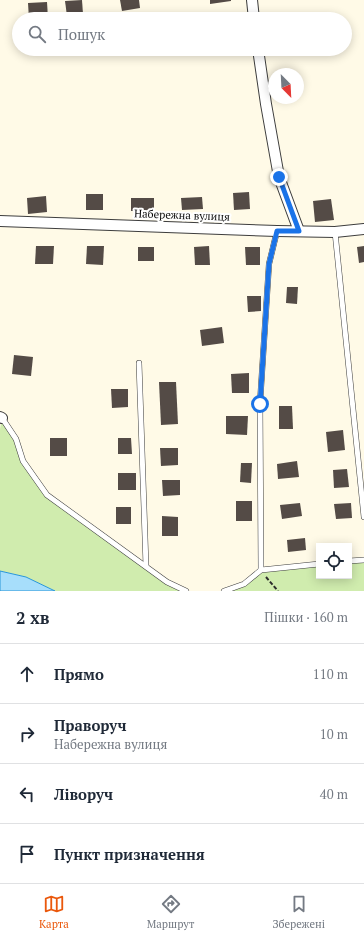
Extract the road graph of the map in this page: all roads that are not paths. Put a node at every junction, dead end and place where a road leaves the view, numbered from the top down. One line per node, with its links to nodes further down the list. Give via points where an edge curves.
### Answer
1 (252, 0): 2 (street)
2 (253, 12)
3 (259, 56): 7 (street, via 279,177)
4 (0, 221): 6 (street, Набережна вулиця)
5 (364, 229): 8 (street, Набережна вулиця)
6 (277, 231): 7 (street, Набережна вулиця); 16 (lane, via 269,264 260,404)
7 (299, 231): 8 (street, Набережна вулиця)
8 (335, 232): 11 (lane)
9 (139, 363): 15 (lane)
10 (1, 418): 15 (lane, via 16,439 23,461 47,495)
11 (364, 517)
12 (364, 560): 13 (lane)
13 (352, 561)
14 (316, 564): 16 (lane)
15 (146, 566): 17 (lane, via 166,582)
16 (261, 570): 18 (lane, via 244,584)
17 (186, 591)
18 (224, 591)

